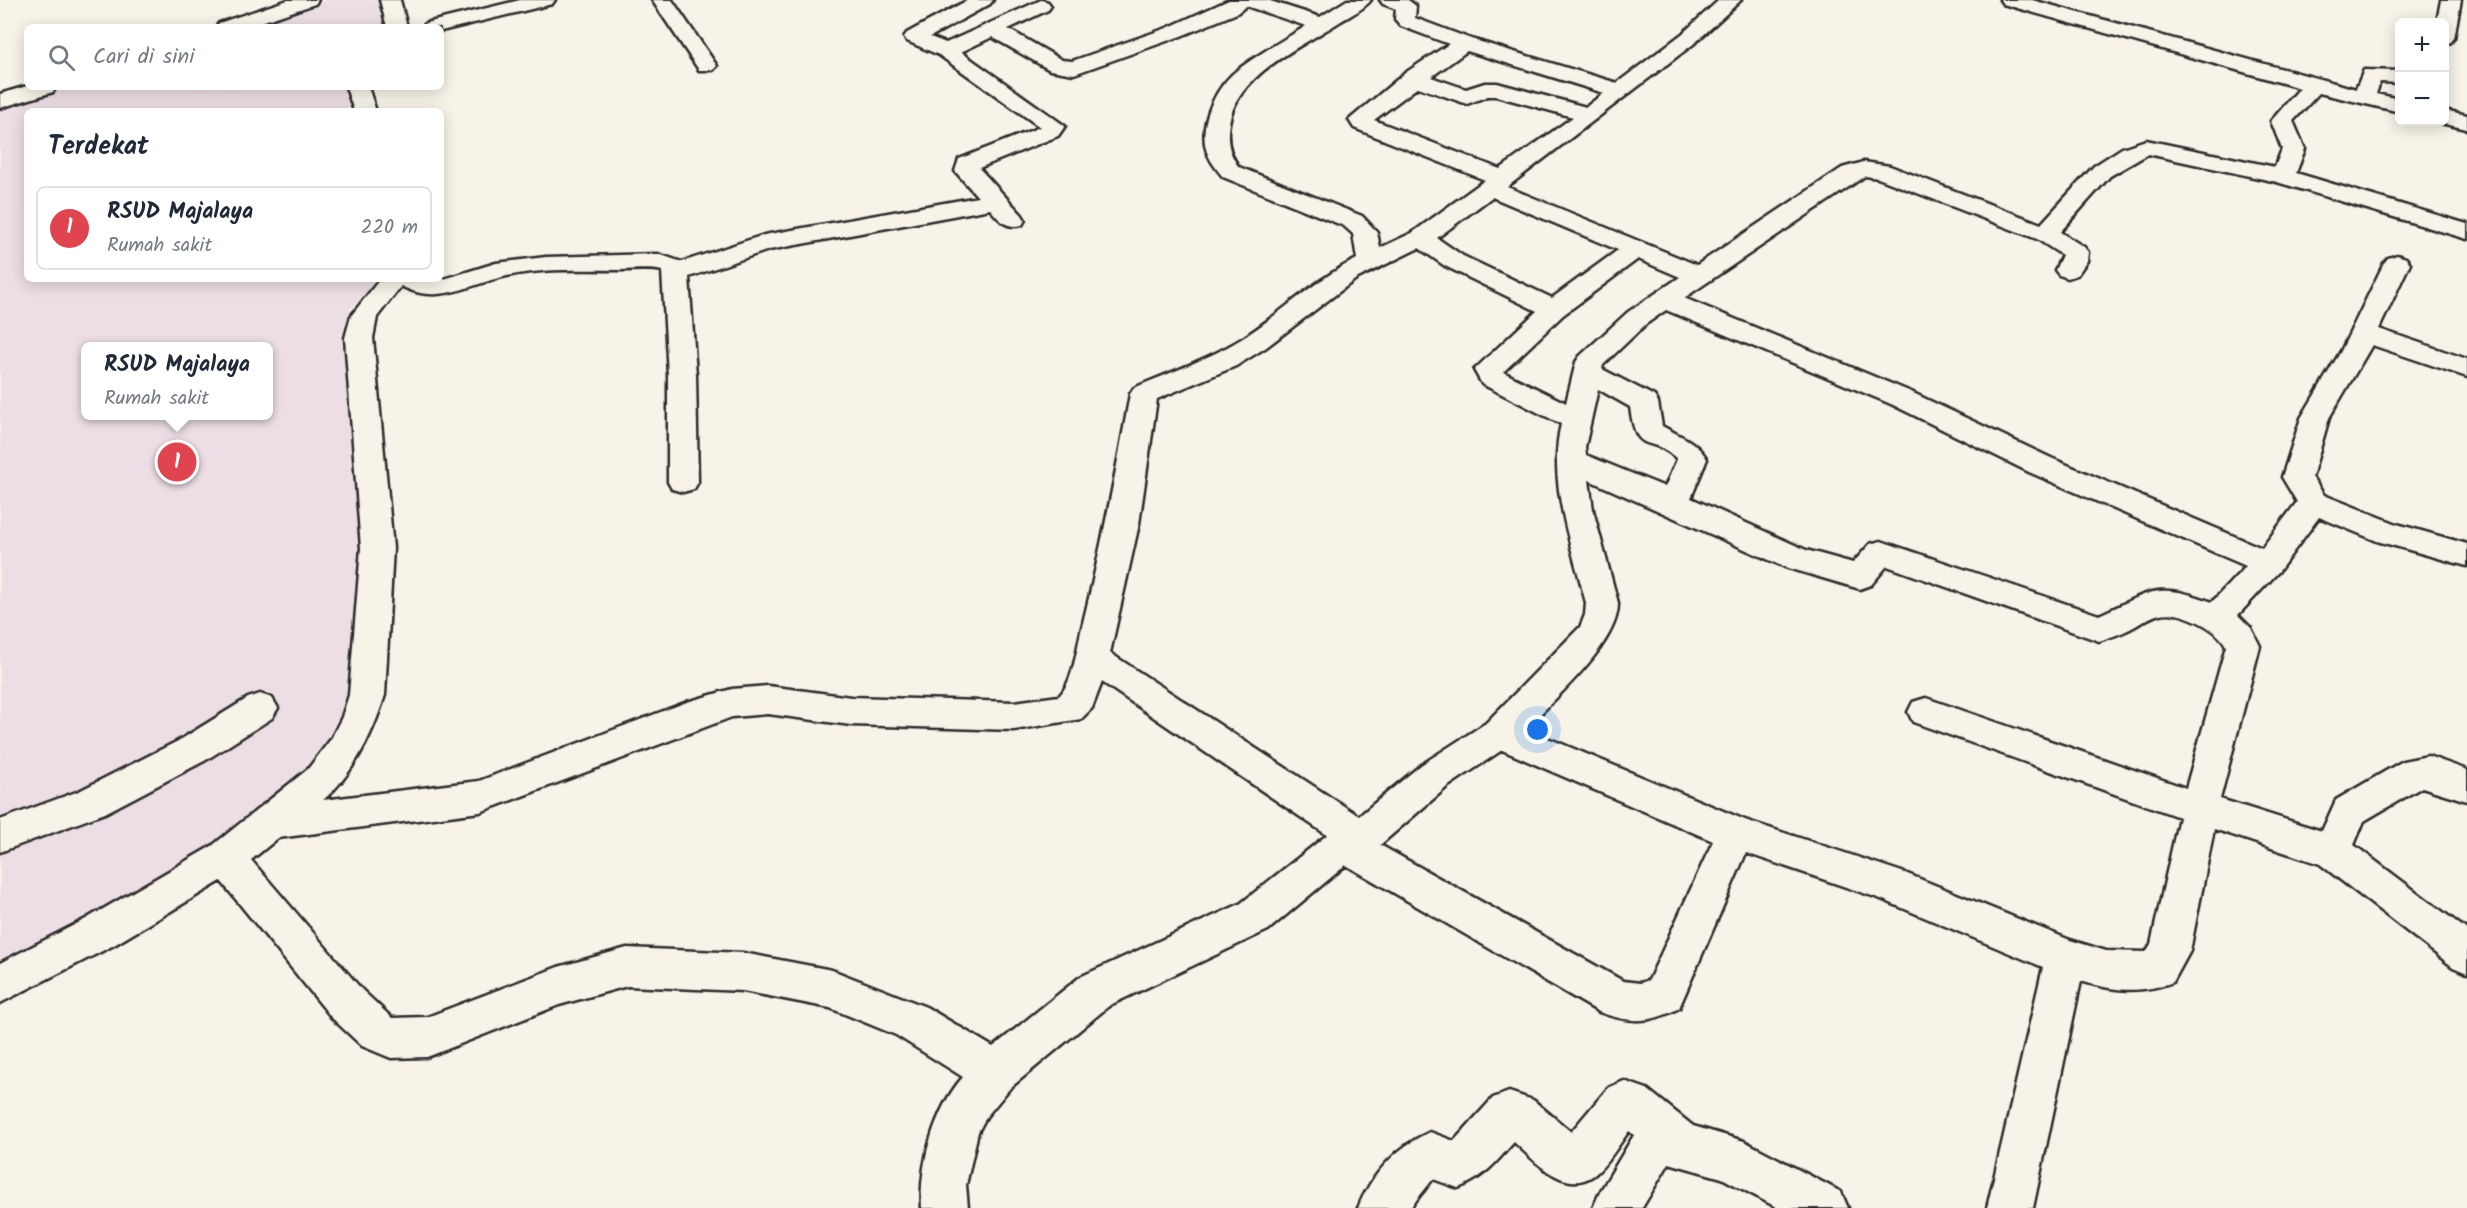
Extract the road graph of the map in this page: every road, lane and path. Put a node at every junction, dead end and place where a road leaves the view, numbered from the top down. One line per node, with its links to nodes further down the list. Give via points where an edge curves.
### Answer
1 (308, 0): 15 (street)
2 (390, 0): 16 (street)
3 (545, 0): 17 (street)
4 (662, 0): 22 (street)
5 (983, 0): 21 (street, via 914,37)
6 (1242, 0): 19 (street, via 1230,9 1174,32 1067,69)
7 (1247, 0): 18 (street)
8 (1360, 0): 18 (street)
9 (1390, 0): 20 (street, via 1406,6 1408,22)
10 (1731, 0): 28 (street)
11 (2010, 0): 25 (street)
12 (2451, 0): 14 (street)
13 (1041, 6): 19 (street)
14 (2448, 18)
15 (235, 24)
16 (396, 24)
17 (444, 24)
18 (1324, 25): 44 (street, via 1234,83 1222,106 1217,155 1231,172 1353,221 1365,232)
19 (993, 29): 21 (street)
20 (1464, 42): 24 (street); 28 (street)
21 (946, 51): 38 (street, via 1054,126 967,164 967,171)
22 (706, 66)
23 (2395, 77): 29 (street, via 2372,75)
24 (1413, 78): 33 (street, via 1467,97 1485,89 1497,90); 37 (street, via 1361,118 1362,123)
25 (2314, 85): 29 (street); 36 (street, via 2283,118 2295,154)
26 (35, 90): 30 (street)
27 (358, 90): 32 (street)
28 (1620, 91): 33 (street)
29 (2364, 97): 31 (street)
30 (0, 101)
31 (2395, 105)
32 (364, 108)
33 (1590, 115): 37 (street)
34 (2449, 118): 35 (street)
35 (2467, 122)
36 (2282, 176): 40 (street); 41 (street, via 2146,147 2133,150 2091,178)
37 (1496, 184): 42 (street); 43 (street)
38 (995, 201): 39 (street); 47 (street, via 764,243)
39 (1013, 220)
40 (2467, 232)
41 (2046, 234): 46 (street, via 2075,252); 48 (street, via 1882,171 1864,169 1851,173)
42 (1421, 238): 44 (street); 52 (street, via 1454,261)
43 (1636, 249): 48 (street); 52 (street)
44 (1370, 261): 64 (street, via 1227,360 1155,388 1142,397 1123,524)
45 (2397, 263): 53 (street)
46 (2068, 270)
47 (676, 273): 50 (street, via 664,263 615,263 509,268 442,288 422,287); 58 (street)
48 (1698, 275): 51 (street)
49 (391, 282): 70 (street, via 364,316 358,338 377,548 367,695 345,749 321,780)
50 (413, 282)
51 (1663, 300): 55 (street, via 1637,318 1590,362); 62 (street, via 1901,398 2040,465)
52 (1554, 309): 56 (street, via 1488,370 1492,378)
53 (2363, 333): 54 (street); 60 (street, via 2314,418 2297,477)
54 (2467, 368)
55 (1588, 373): 56 (street); 59 (street, via 1644,402 1648,430 1690,455 1692,459)
56 (1577, 420): 57 (street, via 1570,447)
57 (1572, 461): 59 (street); 67 (street, via 1578,510 1602,615 1593,635)
58 (683, 482)
59 (1674, 503): 63 (street, via 1796,559 1860,577 1881,552 2099,628 2115,624 2155,602 2167,601)
60 (2313, 503): 61 (street, via 2388,533); 62 (street)
61 (2467, 555)
62 (2268, 563): 63 (street)
63 (2217, 617): 69 (street, via 2235,631 2243,646 2208,769)
64 (1092, 658): 70 (street, via 1080,698 1060,712 967,715 850,711 768,700 732,703 480,796); 73 (street)
65 (260, 708): 72 (street, via 193,750 92,802)
66 (1926, 712): 69 (street)
67 (1499, 733): 71 (street); 73 (street, via 1434,776)
68 (2467, 786): 74 (street, via 2428,771 2416,772 2349,811)
69 (2201, 809): 74 (street); 77 (street, via 2170,951 2158,969 2106,970)
70 (268, 823): 75 (street)
71 (1736, 833): 73 (street, via 1664,994 1649,1004 1614,998); 77 (street, via 1891,885)
72 (0, 836)
73 (1353, 841): 79 (street, via 1254,917 1095,991)
74 (2333, 851): 76 (street)
75 (226, 858): 78 (street, via 100,932); 79 (street, via 347,1004 377,1032 391,1038 427,1037 558,986 627,967 743,972 832,989 911,1021)
76 (2467, 954)
77 (2066, 957): 85 (street)
78 (0, 984)
79 (995, 1073): 81 (street, via 970,1102 957,1128 943,1185)
80 (1662, 1132): 82 (street, via 1631,1104 1624,1103 1581,1159 1573,1159 1509,1114 1466,1161 1452,1164 1430,1155 1417,1163); 83 (street); 84 (street, via 1695,1151 1728,1157)
81 (945, 1208)
82 (1381, 1208)
83 (1616, 1208)
84 (1825, 1208)
85 (2010, 1208)

